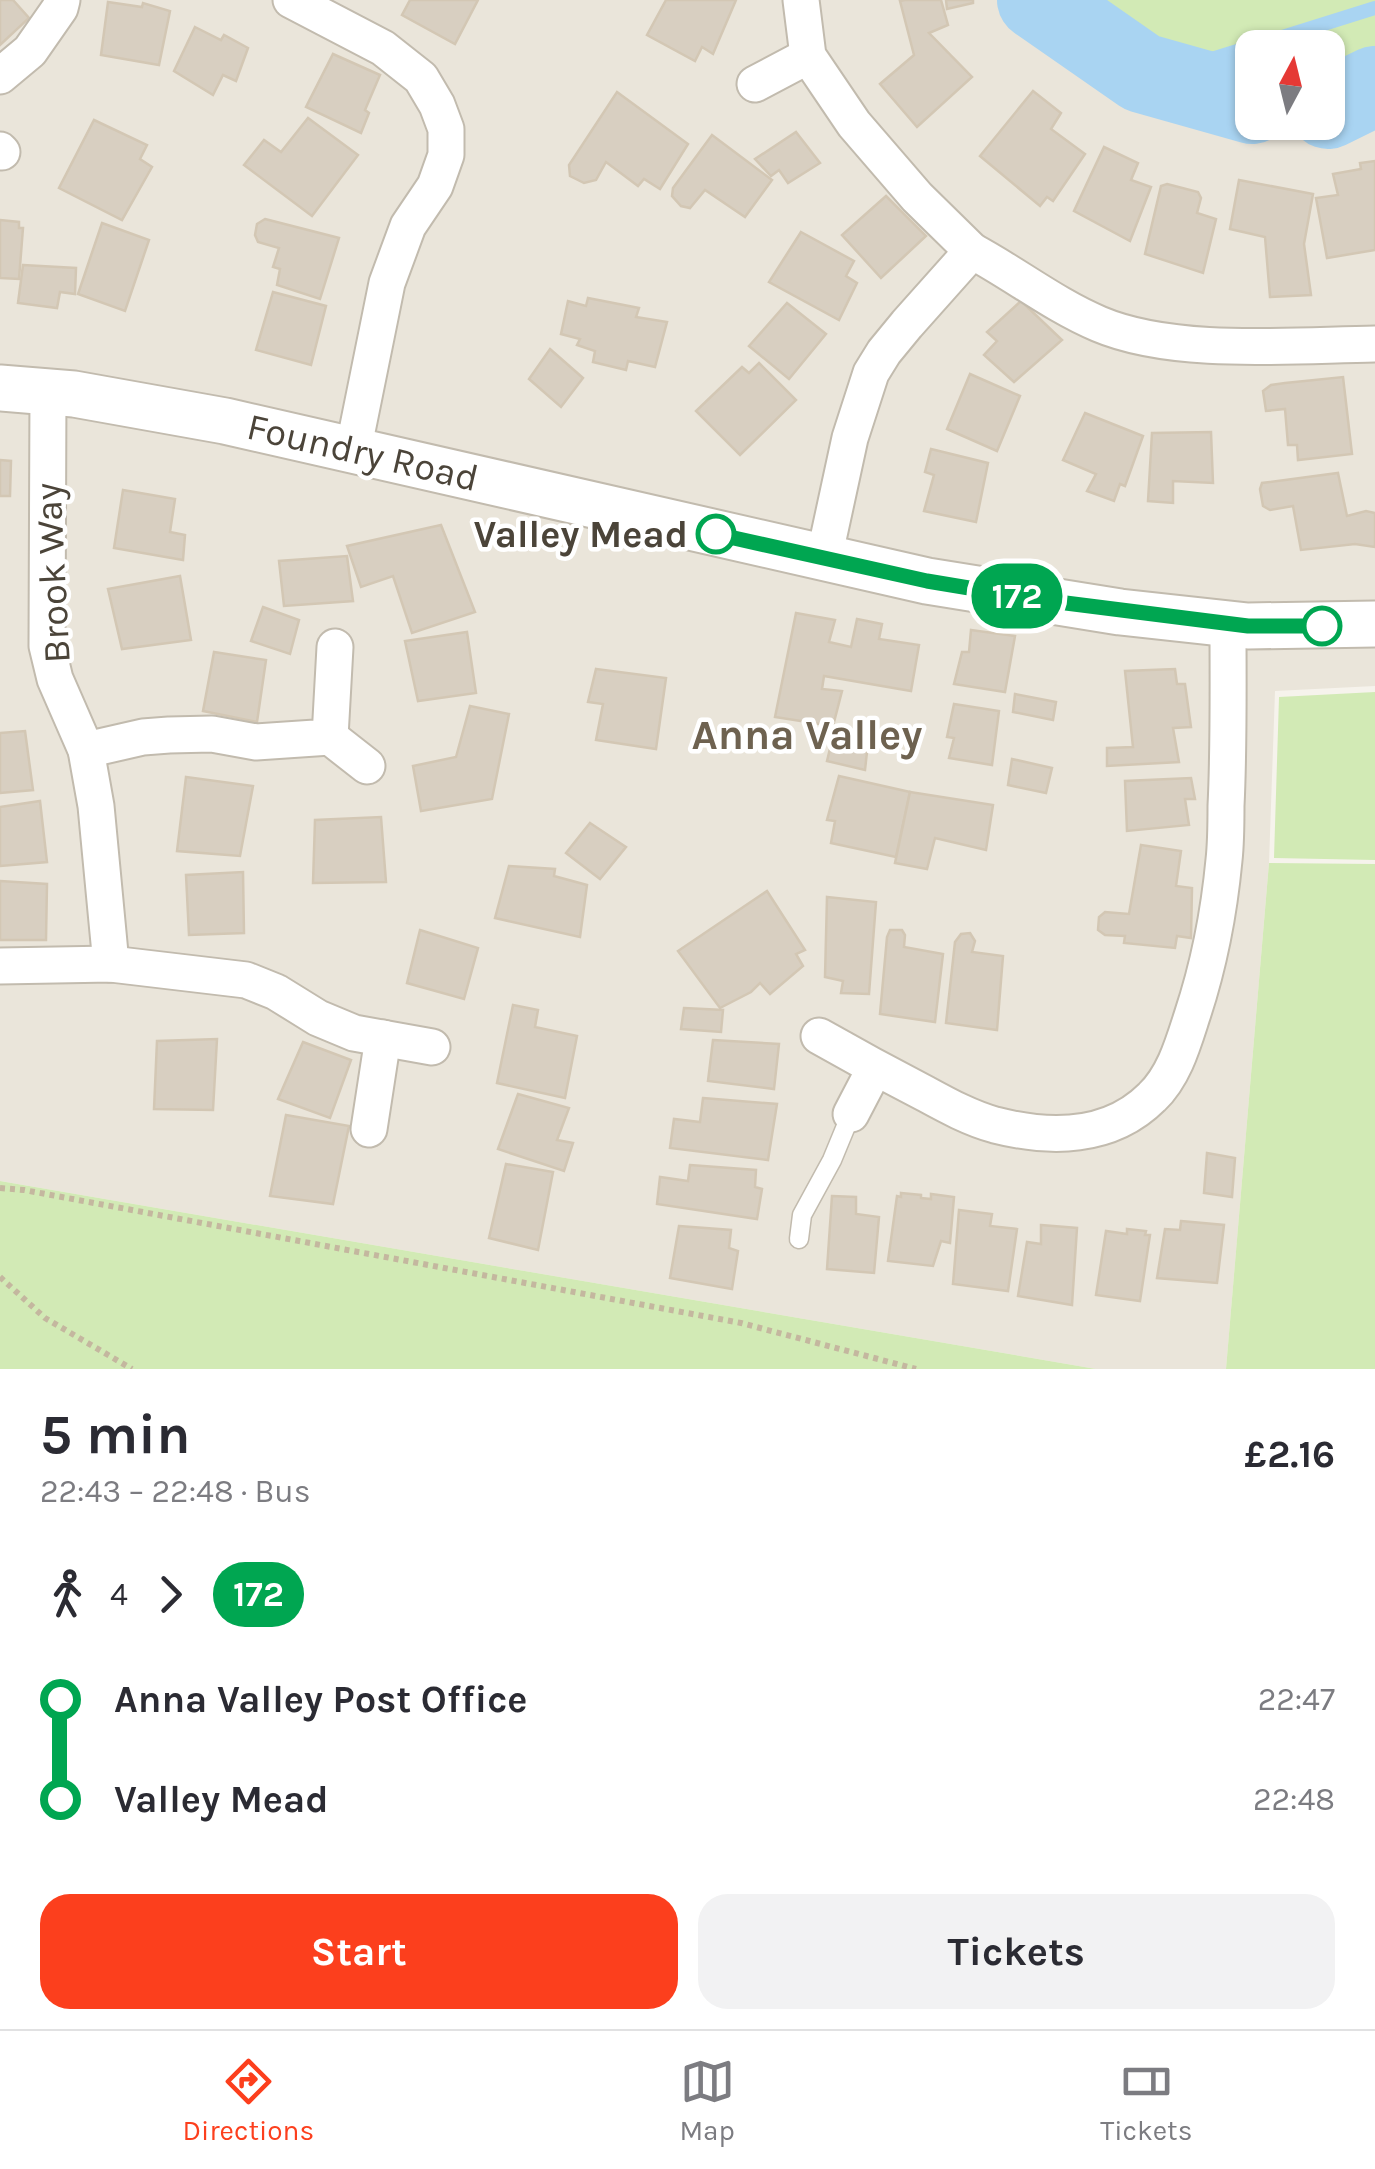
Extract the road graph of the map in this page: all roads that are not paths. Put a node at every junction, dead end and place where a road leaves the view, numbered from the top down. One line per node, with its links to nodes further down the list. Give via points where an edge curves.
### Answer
1 (62, 0): 5 (street, via 30,51)
2 (291, 0): 11 (street, via 383,48 421,78 446,130 446,156 435,186 408,226 387,283)
3 (801, 0): 4 (street)
4 (808, 56): 6 (street); 7 (street, via 854,124)
5 (0, 76)
6 (756, 84)
7 (972, 251): 8 (street, via 1057,304 1143,337 1192,344); 12 (street, via 871,373)
8 (1375, 344)
9 (0, 388): 10 (street, Foundry Road)
10 (48, 390): 11 (street, Foundry Road); 17 (street, Brook Way, via 47,646)
11 (353, 451): 12 (street, Foundry Road)
12 (824, 558): 13 (street, Foundry Road, via 1042,600)
13 (1228, 624): 14 (street, Foundry Road); 24 (street, via 1225,856 1215,924 1181,1050 1155,1095 1111,1125 1052,1134 964,1114)
14 (1375, 624)
15 (336, 647): 16 (street)
16 (330, 737): 17 (street, via 256,742 170,735); 18 (street)
17 (86, 750): 19 (street, Brook Way)
18 (367, 766)
19 (112, 964): 20 (street); 22 (street, via 246,980 318,1018)
20 (0, 966)
21 (818, 1036): 24 (street)
22 (383, 1038): 23 (street); 26 (street)
23 (432, 1046)
24 (875, 1068): 25 (street)
25 (851, 1114): 27 (lane, via 802,1216)
26 (369, 1129)
27 (799, 1239)

